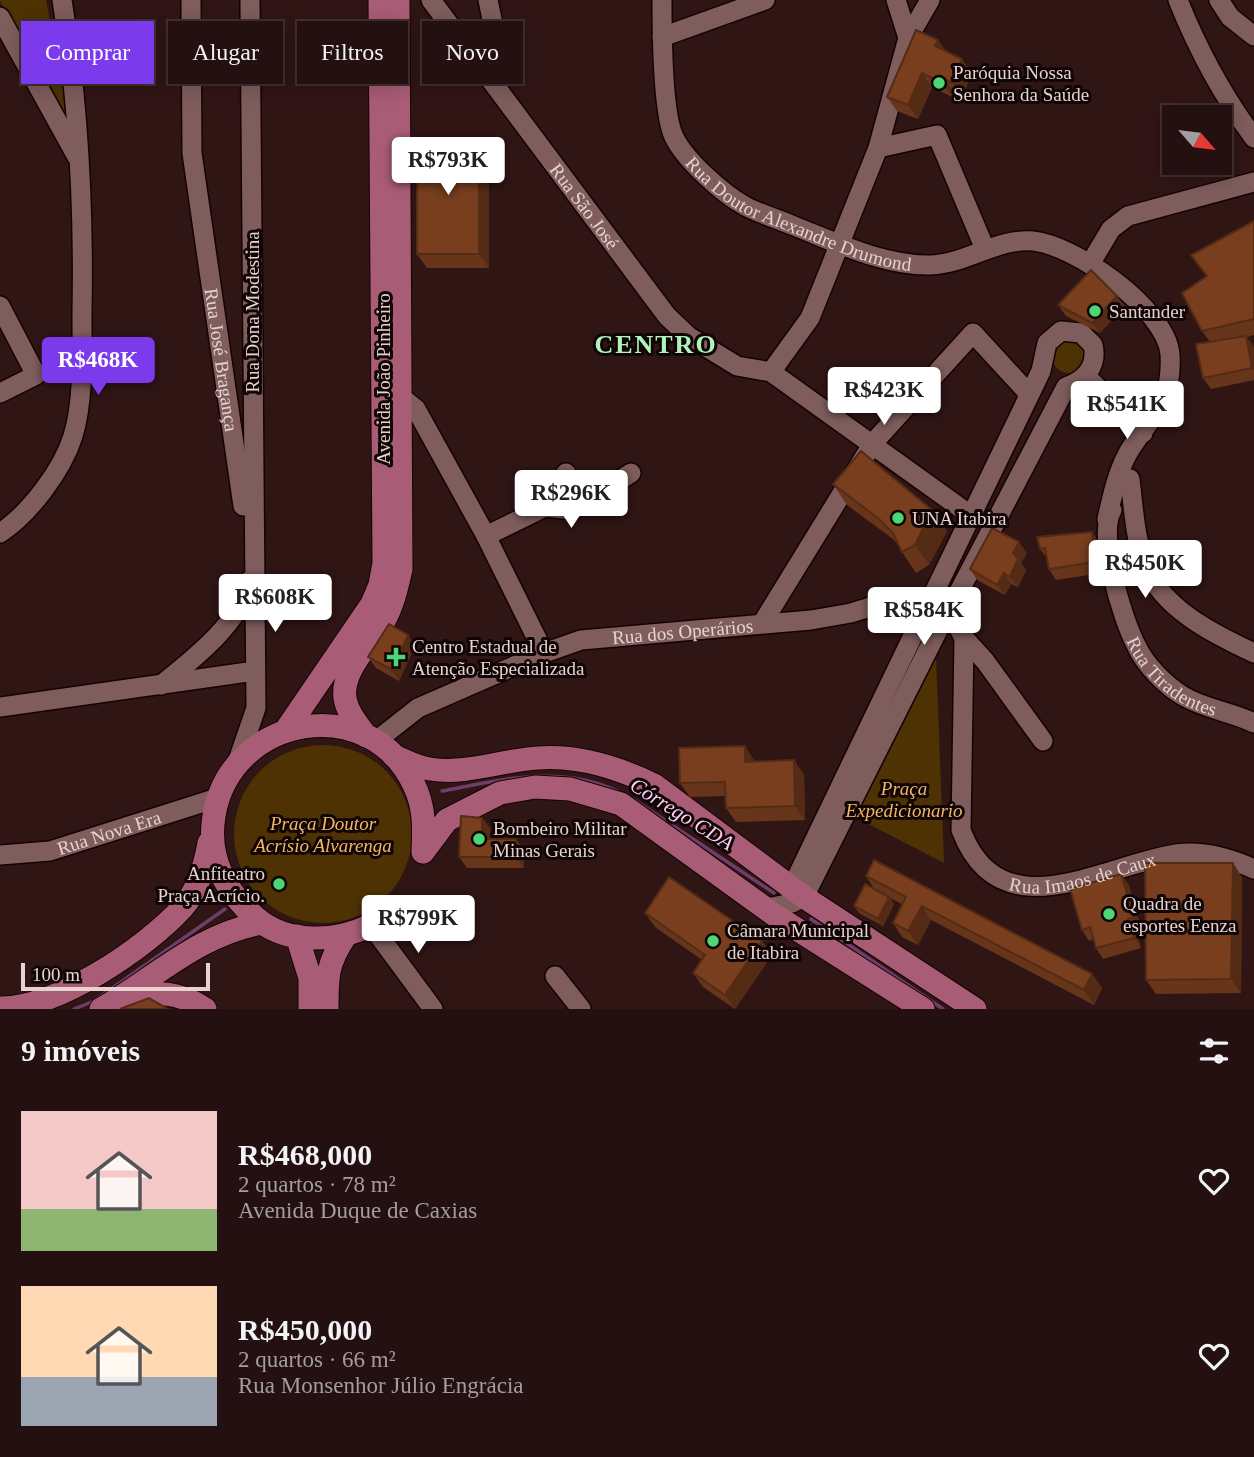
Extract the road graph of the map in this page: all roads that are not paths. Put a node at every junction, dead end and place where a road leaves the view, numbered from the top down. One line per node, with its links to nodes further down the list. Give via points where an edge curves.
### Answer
1 (62, 0): 23 (street)
2 (191, 0): 29 (street, Rua José Bragança, via 191,153)
3 (250, 0): 30 (street, Rua Dona Modestina)
4 (380, 0): 63 (main road, Avenida João Pinheiro, via 384,563 372,604)
5 (398, 0): 36 (main road, Avenida João Pinheiro)
6 (430, 0): 15 (street, Rua São José)
7 (488, 0): 16 (street)
8 (662, 0): 18 (street, Rua Doutor Alexandre Drumond)
9 (765, 0): 18 (street)
10 (896, 0): 19 (street)
11 (930, 0): 19 (street)
12 (1178, 0): 21 (street, via 1226,101)
13 (1219, 0): 17 (street, via 1230,17)
14 (0, 17): 23 (street)
15 (446, 21)
16 (492, 21)
17 (1254, 36)
18 (662, 37): 25 (street, Rua Doutor Alexandre Drumond, via 673,136 696,167 744,206)
19 (908, 38): 22 (street)
20 (493, 84): 32 (street, Rua São José, via 667,316 688,336 737,366)
21 (1254, 138)
22 (878, 148): 25 (street); 26 (street, via 937,135)
23 (82, 164): 47 (street, via 81,368 73,437 46,486 17,522)
24 (1254, 182): 27 (street, via 1128,216 1111,229)
25 (842, 245): 26 (street, Rua Doutor Alexandre Drumond, via 900,263 933,265); 32 (street, via 810,318)
26 (985, 249): 27 (street, Rua Doutor Alexandre Drumond, via 1037,242)
27 (1090, 264): 31 (street, via 1125,290 1156,323)
28 (0, 306): 34 (street, via 36,375)
29 (222, 355): 30 (street); 50 (street, Rua José Bragança)
30 (253, 361): 50 (street, Rua Dona Modestina)
31 (1174, 363): 38 (street, Rua Tiradentes, via 1165,401); 43 (street, via 1181,395)
32 (771, 372): 39 (street)
33 (1086, 376): 35 (street, via 1095,354 1093,345 1081,333 1061,331 1047,343 1041,371); 38 (street); 49 (street, via 1066,387)
34 (0, 393)
35 (1029, 394): 39 (street, via 974,333); 45 (street)
36 (401, 397): 37 (street); 40 (main road, Avenida João Pinheiro)
37 (423, 424): 40 (street); 48 (street)
38 (1143, 433): 46 (street, Rua Tiradentes, via 1116,481)
39 (873, 443): 45 (street); 52 (street)
40 (400, 447): 64 (main road, Avenida João Pinheiro, via 401,569 395,596 348,677 345,697 351,714)
41 (566, 472): 44 (street)
42 (631, 473): 44 (street, via 573,510)
43 (1130, 479): 46 (street); 55 (street, via 1137,536 1151,577 1209,632)
44 (545, 507): 48 (street)
45 (973, 517): 49 (street); 51 (street)
46 (1107, 519): 62 (street, Rua Tiradentes, via 1106,535 1124,610 1136,645 1151,669 1183,696)
47 (0, 533)
48 (486, 536): 54 (street)
49 (979, 552): 51 (street)
50 (253, 560): 57 (street, Rua Dona Modestina); 59 (street, Rua José Bragança, via 247,595 207,648)
51 (937, 614): 52 (street, Rua dos Operários, via 896,599 811,620); 53 (street); 72 (street)
52 (763, 622): 54 (street, Rua dos Operários, via 581,640)
53 (964, 638): 56 (street); 58 (street, Rua Imaos de Caux)
54 (544, 653): 64 (street, Rua dos Operários, via 418,708)
55 (1254, 653)
56 (985, 661): 58 (street); 65 (street)
57 (256, 671): 59 (street); 61 (street, Rua Dona Modestina)
58 (963, 673): 71 (street, Rua Imaos de Caux, via 961,830 970,854 994,876 1026,888 1054,887 1178,854 1209,854)
59 (161, 685): 60 (street)
60 (0, 707)
61 (256, 708): 63 (street); 67 (street, Rua Dona Modestina)
62 (1254, 723)
63 (282, 731): 64 (main road, via 313,725 340,727); 67 (main road, via 256,745)
64 (371, 738): 66 (main road)
65 (1042, 741)
66 (394, 756): 72 (main road, via 428,769 454,771 538,758 579,760 633,775 654,785); 72 (main road, via 414,784 424,818 423,852 447,820 500,793 535,787 570,789 635,812 767,908)
67 (237, 763): 68 (main road)
68 (217, 798): 69 (main road); 70 (street, Rua Nova Era, via 50,851)
69 (211, 834): 73 (main road, via 218,869 229,890); 79 (main road, via 204,869 185,905 161,928 83,985 15,1009)
70 (0, 855)
71 (1254, 869)
72 (795, 903): 85 (main road); 86 (main road)
73 (262, 923): 76 (main road); 78 (main road, via 206,940)
74 (371, 925): 75 (main road); 83 (street)
75 (346, 935): 76 (main road); 82 (main road, via 331,957)
76 (297, 936): 81 (main road, via 310,978)
77 (555, 976): 84 (street)
78 (110, 1004): 80 (main road, via 157,991)
79 (0, 1008)
80 (205, 1009)
81 (310, 1009)
82 (327, 1009)
83 (433, 1009)
84 (581, 1009)
85 (923, 1009)
86 (975, 1009)

